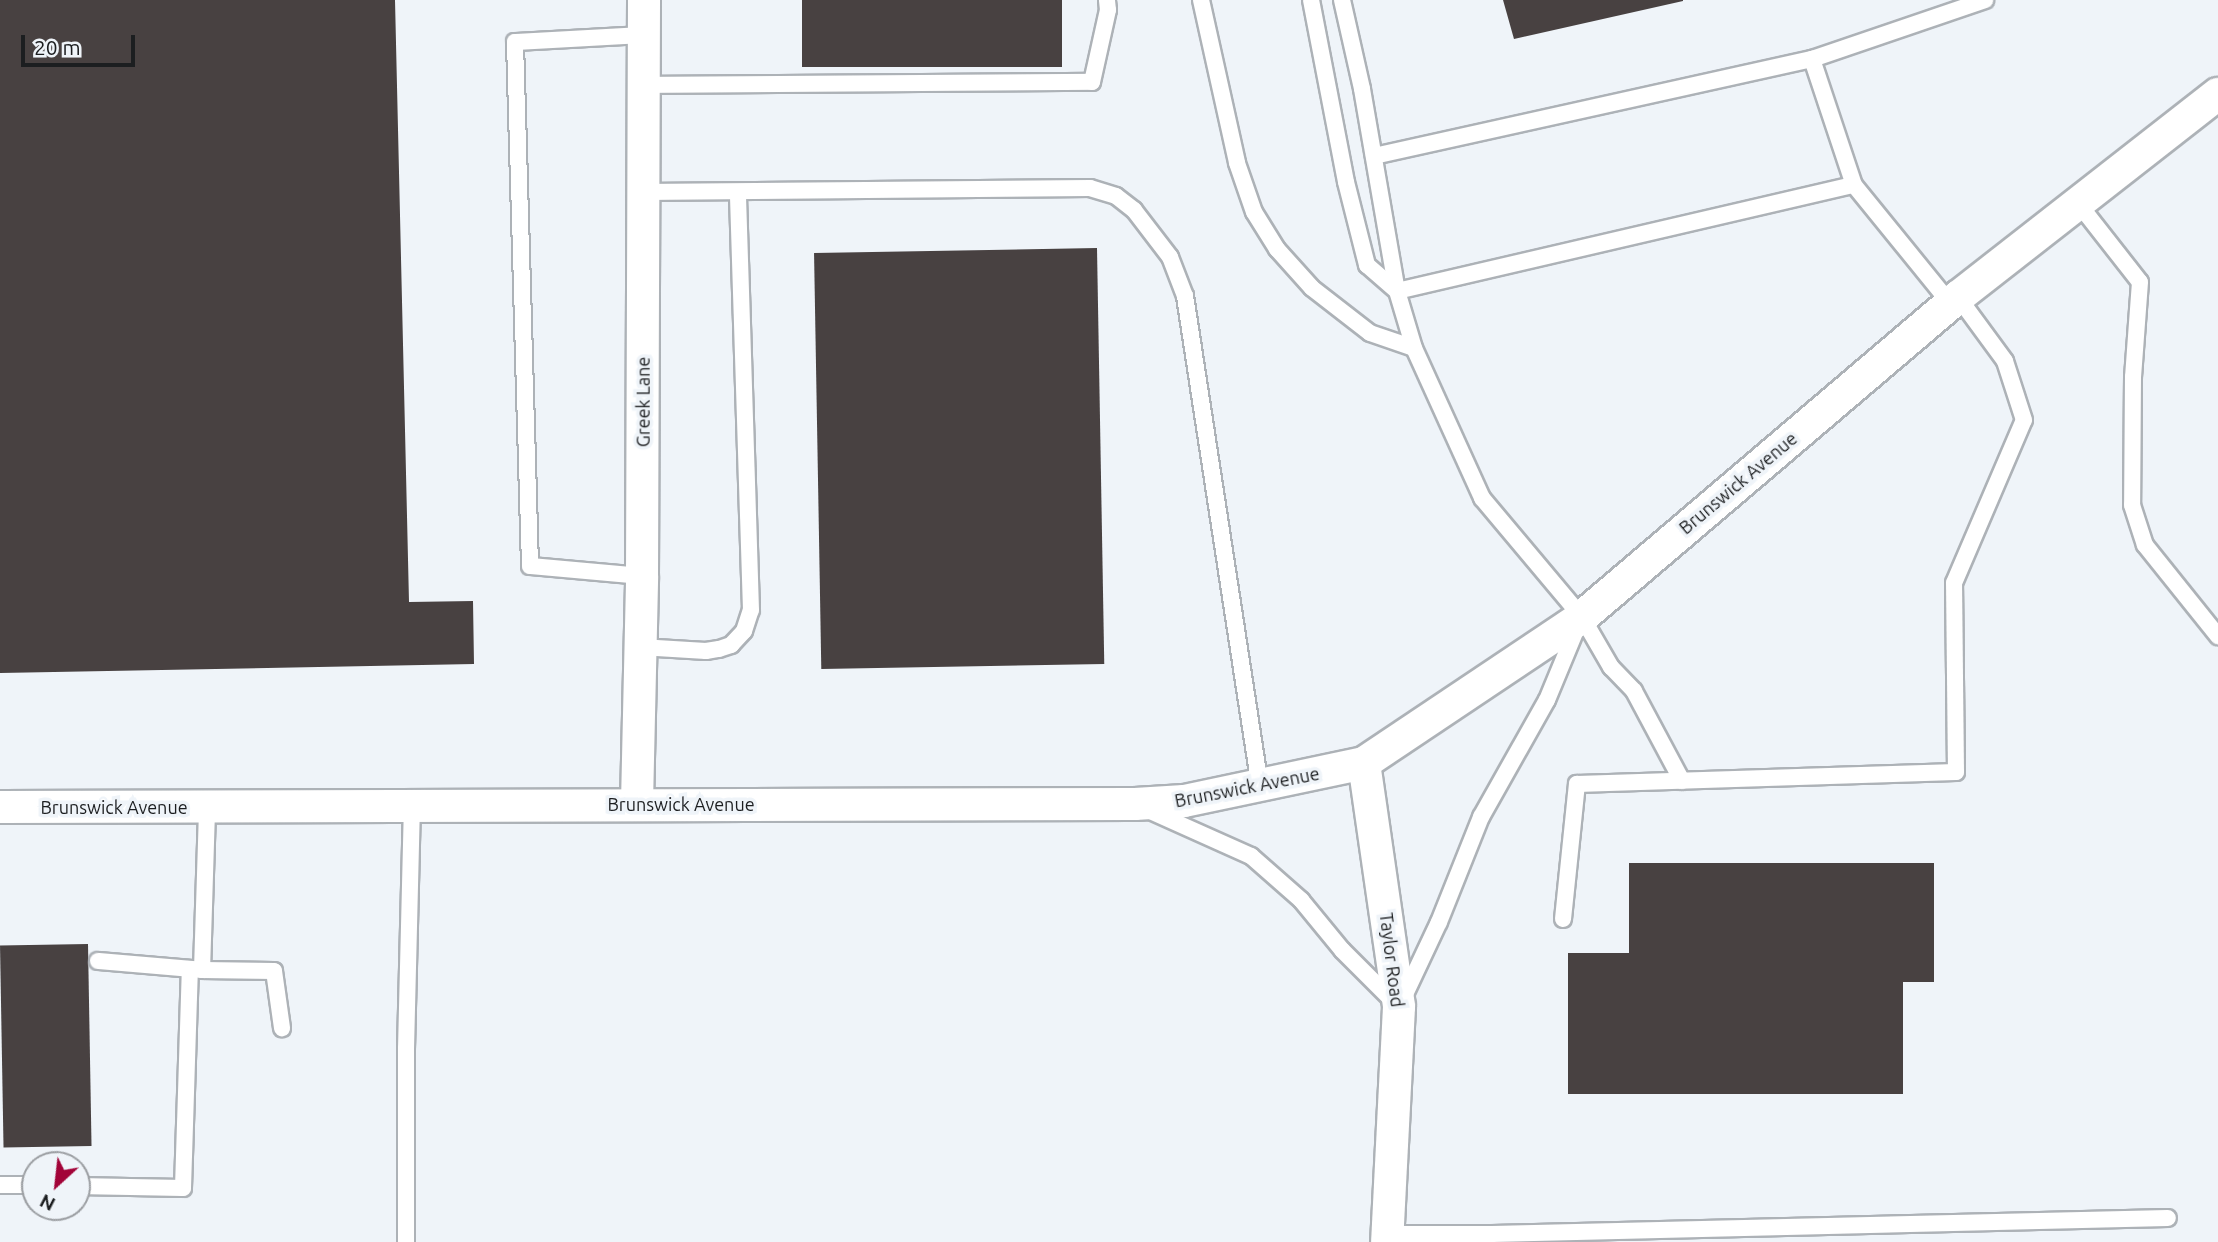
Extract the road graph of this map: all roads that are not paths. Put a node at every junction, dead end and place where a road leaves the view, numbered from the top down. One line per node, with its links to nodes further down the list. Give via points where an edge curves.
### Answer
1 (644, 0): 7 (street, Greek Lane)
2 (1107, 0): 9 (lane, via 1092,82)
3 (1201, 0): 18 (lane, via 1237,163 1260,222 1312,288 1370,333)
4 (1311, 0): 16 (lane, via 1367,265)
5 (1342, 0): 11 (lane)
6 (1985, 0): 8 (lane)
7 (644, 35): 9 (street, Greek Lane); 19 (lane, via 515,42 530,566)
8 (1812, 59): 11 (lane); 12 (lane)
9 (643, 85): 13 (street, Greek Lane)
10 (2218, 94): 15 (street, Brunswick Avenue)
11 (1374, 156): 16 (lane)
12 (1854, 185): 16 (lane); 17 (lane)
13 (643, 192): 14 (lane); 19 (street, Greek Lane)
14 (738, 194): 22 (lane, via 751,610 744,631 719,649); 25 (lane, via 1090,188 1115,196 1151,229 1170,257 1185,296)
15 (2078, 203): 17 (street, Brunswick Avenue); 21 (lane, via 2140,282 2133,377 2132,505 2145,545)
16 (1397, 291): 18 (lane)
17 (1954, 300): 20 (street, Brunswick Avenue); 24 (lane, via 2005,360 2024,420 1954,583 1956,772)
18 (1414, 348): 20 (lane, via 1482,498)
19 (642, 576): 22 (street, Greek Lane)
20 (1582, 617): 23 (street, Brunswick Avenue); 24 (lane, via 1611,667 1634,691); 34 (lane, via 1547,700 1481,817)
21 (2218, 636)
22 (640, 647): 26 (street, Greek Lane)
23 (1364, 763): 25 (street, Brunswick Avenue); 34 (street, Taylor Road)
24 (1682, 781): 31 (lane, via 1577,784)
25 (1260, 787): 27 (street, Brunswick Avenue, via 1184,802)
26 (637, 803): 27 (street, Brunswick Avenue); 30 (street, Brunswick Avenue)
27 (1135, 804): 34 (lane, via 1251,856 1301,900 1342,950)
28 (0, 807): 29 (street, Brunswick Avenue)
29 (207, 807): 30 (street, Brunswick Avenue); 33 (lane)
30 (412, 807): 42 (lane, via 405,1049)
31 (1563, 919)
32 (98, 961): 33 (lane)
33 (196, 969): 35 (lane, via 274,971); 38 (lane, via 183,1188)
34 (1399, 1007): 41 (street, Taylor Road)
35 (282, 1028)
36 (0, 1185): 37 (lane)
37 (21, 1185)
38 (91, 1186)
39 (2168, 1217): 40 (lane)
40 (1537, 1237): 41 (lane)
41 (1387, 1238)
42 (406, 1242)

